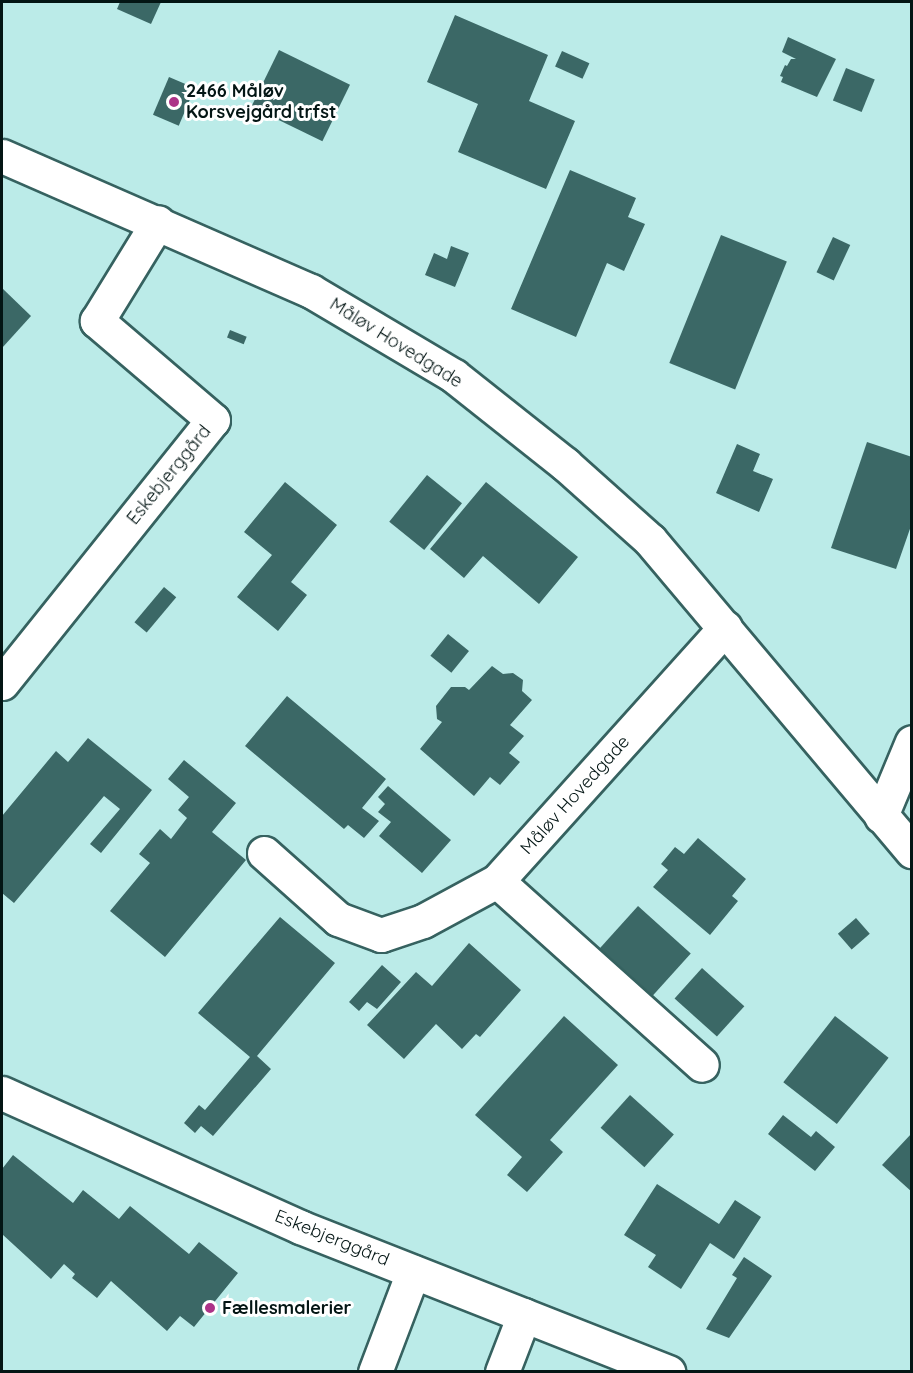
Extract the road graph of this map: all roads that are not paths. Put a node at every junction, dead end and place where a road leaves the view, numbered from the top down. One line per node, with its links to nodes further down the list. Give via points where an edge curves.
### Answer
1 (2, 156): 2 (street, Måløv Hovedgade)
2 (158, 222): 3 (street, Måløv Hovedgade, via 311,291 454,376 650,540); 4 (street, Eskebjerggård, via 98,321 213,420)
3 (725, 628): 6 (street, Måløv Hovedgade); 9 (street, Måløv Hovedgade)
4 (2, 683)
5 (912, 742): 6 (street)
6 (881, 816): 7 (street, Måløv Hovedgade)
7 (912, 851)
8 (264, 853): 9 (street, Måløv Hovedgade, via 338,919 381,935 423,921)
9 (497, 881): 10 (street)
10 (702, 1065)
11 (2, 1093): 12 (street, Eskebjerggård, via 300,1227)
12 (413, 1272): 13 (street, Eskebjerggård); 15 (street)
13 (524, 1315): 14 (street, Eskebjerggård); 16 (street)
14 (627, 1364): 17 (street, Eskebjerggård)
15 (375, 1371)
16 (502, 1371)
17 (668, 1371)

